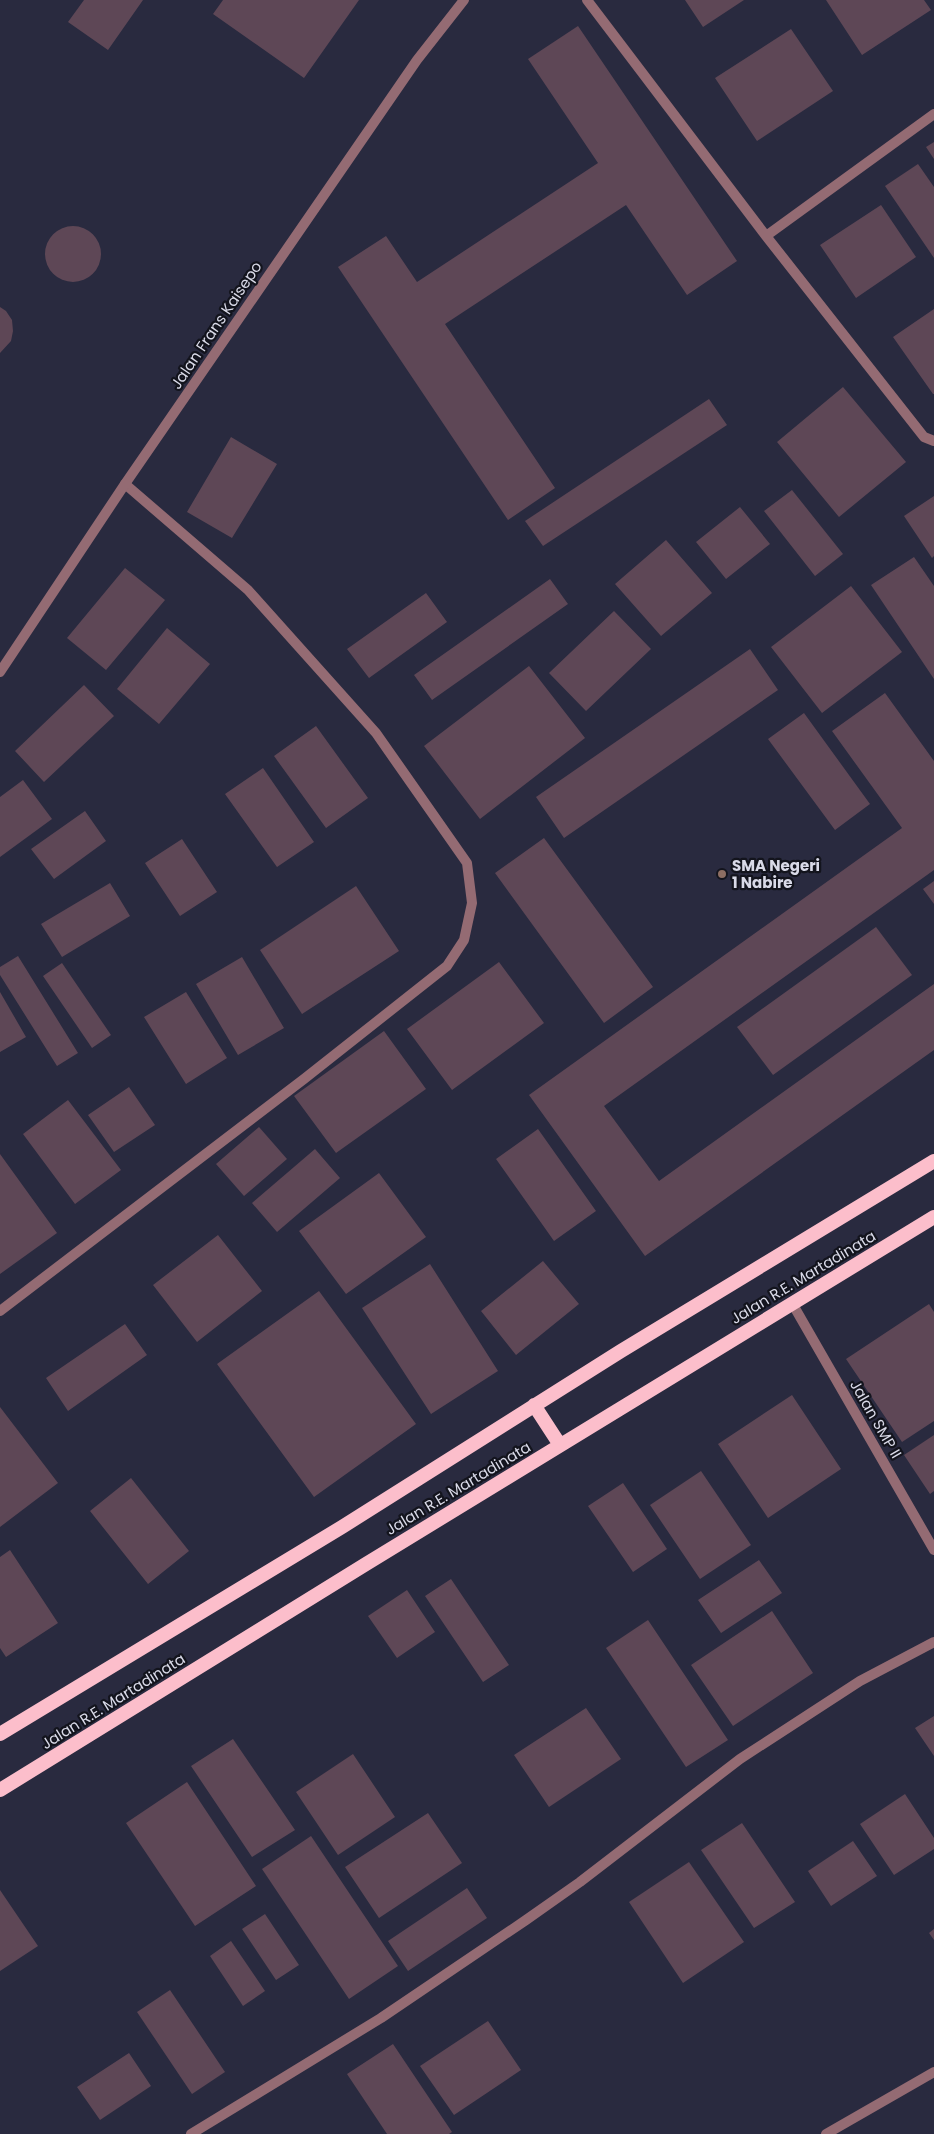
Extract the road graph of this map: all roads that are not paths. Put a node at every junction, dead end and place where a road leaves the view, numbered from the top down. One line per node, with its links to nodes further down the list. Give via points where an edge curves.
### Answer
1 (464, 0): 6 (street, Jalan Frans Kaisepo, via 417,60)
2 (587, 0): 4 (street)
3 (934, 114): 4 (street)
4 (766, 236): 5 (street, via 924,437)
5 (934, 441)
6 (125, 484): 7 (street, Jalan Frans Kaisepo); 11 (street, via 248,590 376,734 467,863 472,903 464,940 447,966)
7 (0, 672)
8 (934, 1161): 12 (highway, Jalan R.E. Martadinata)
9 (934, 1217): 10 (highway, Jalan R.E. Martadinata)
10 (792, 1303): 13 (highway, Jalan R.E. Martadinata); 14 (street, Jalan SMP II)
11 (0, 1311)
12 (534, 1405): 13 (highway); 16 (highway, Jalan R.E. Martadinata, via 342,1527)
13 (560, 1445): 17 (highway, Jalan R.E. Martadinata)
14 (934, 1550)
15 (934, 1642): 19 (street, via 860,1681 740,1759 526,1920 381,2018)
16 (0, 1734)
17 (0, 1790)
18 (934, 2072): 20 (street)
19 (191, 2134)
20 (826, 2134)

